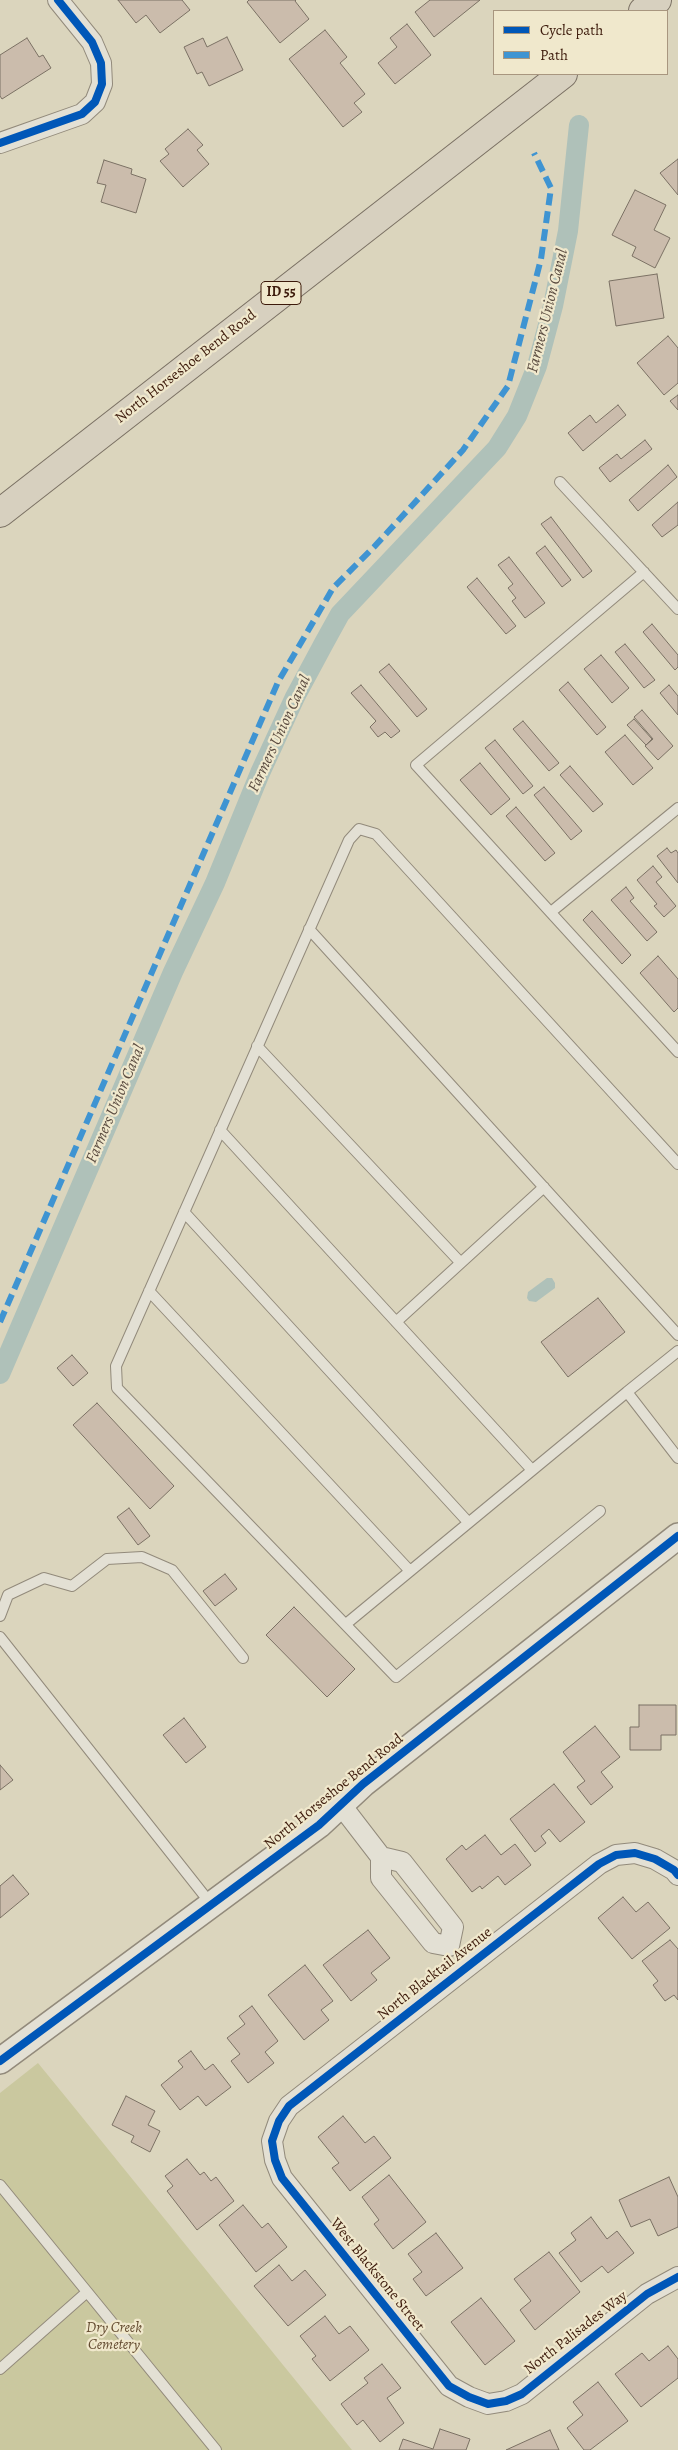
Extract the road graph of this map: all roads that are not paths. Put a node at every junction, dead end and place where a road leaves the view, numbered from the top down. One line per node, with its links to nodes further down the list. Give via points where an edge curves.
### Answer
1 (58, 0): 5 (street, via 92,42 101,63 102,84 95,102 82,114)
2 (658, 0): 3 (highway)
3 (644, 10)
4 (562, 75): 7 (highway, North Horseshoe Bend Road / ID 55)
5 (0, 143)
6 (560, 482): 8 (lane)
7 (0, 513)
8 (644, 572): 9 (lane); 11 (lane, via 416,765)
9 (678, 609)
10 (678, 808): 11 (lane)
11 (551, 912): 14 (lane)
12 (309, 929): 13 (lane); 16 (lane, via 348,840 359,829 376,834); 17 (lane)
13 (258, 1046): 15 (lane); 19 (lane)
14 (678, 1052)
15 (220, 1130): 18 (lane); 21 (lane)
16 (678, 1164)
17 (544, 1187): 19 (lane); 22 (lane)
18 (184, 1212): 20 (lane); 28 (lane)
19 (460, 1262): 21 (lane)
20 (149, 1291): 30 (lane); 32 (lane, via 116,1366 117,1388)
21 (396, 1322): 26 (lane)
22 (678, 1335)
23 (678, 1351): 24 (lane)
24 (627, 1392): 25 (lane); 26 (lane)
25 (678, 1458)
26 (532, 1470): 28 (lane)
27 (600, 1511): 32 (lane, via 396,1677)
28 (468, 1522): 30 (lane)
29 (678, 1536): 35 (street, North Horseshoe Bend Road, via 363,1784)
30 (410, 1570): 32 (lane)
31 (0, 1616): 34 (lane, via 8,1595 44,1578 72,1586 107,1559 142,1557 172,1570)
32 (346, 1624)
33 (0, 1637): 37 (lane)
34 (243, 1658)
35 (341, 1805): 37 (street, North Horseshoe Bend Road); 38 (street, via 381,1857 381,1878 433,1943 449,1946)
36 (678, 1875): 38 (street, North Blacktail Avenue, via 655,1858 635,1853 616,1855 599,1864)
37 (212, 1905): 39 (street, North Horseshoe Bend Road)
38 (465, 1968): 40 (street, North Blacktail Avenue, via 289,2106 278,2121)
39 (0, 2061)
40 (272, 2141): 45 (street, West Blackstone Street, via 282,2178 449,2386 469,2398)
41 (0, 2185): 43 (lane)
42 (678, 2277): 45 (street, North Palisades Way, via 647,2294 522,2394)
43 (88, 2292): 44 (lane); 46 (lane)
44 (0, 2369)
45 (488, 2404)
46 (216, 2450)

